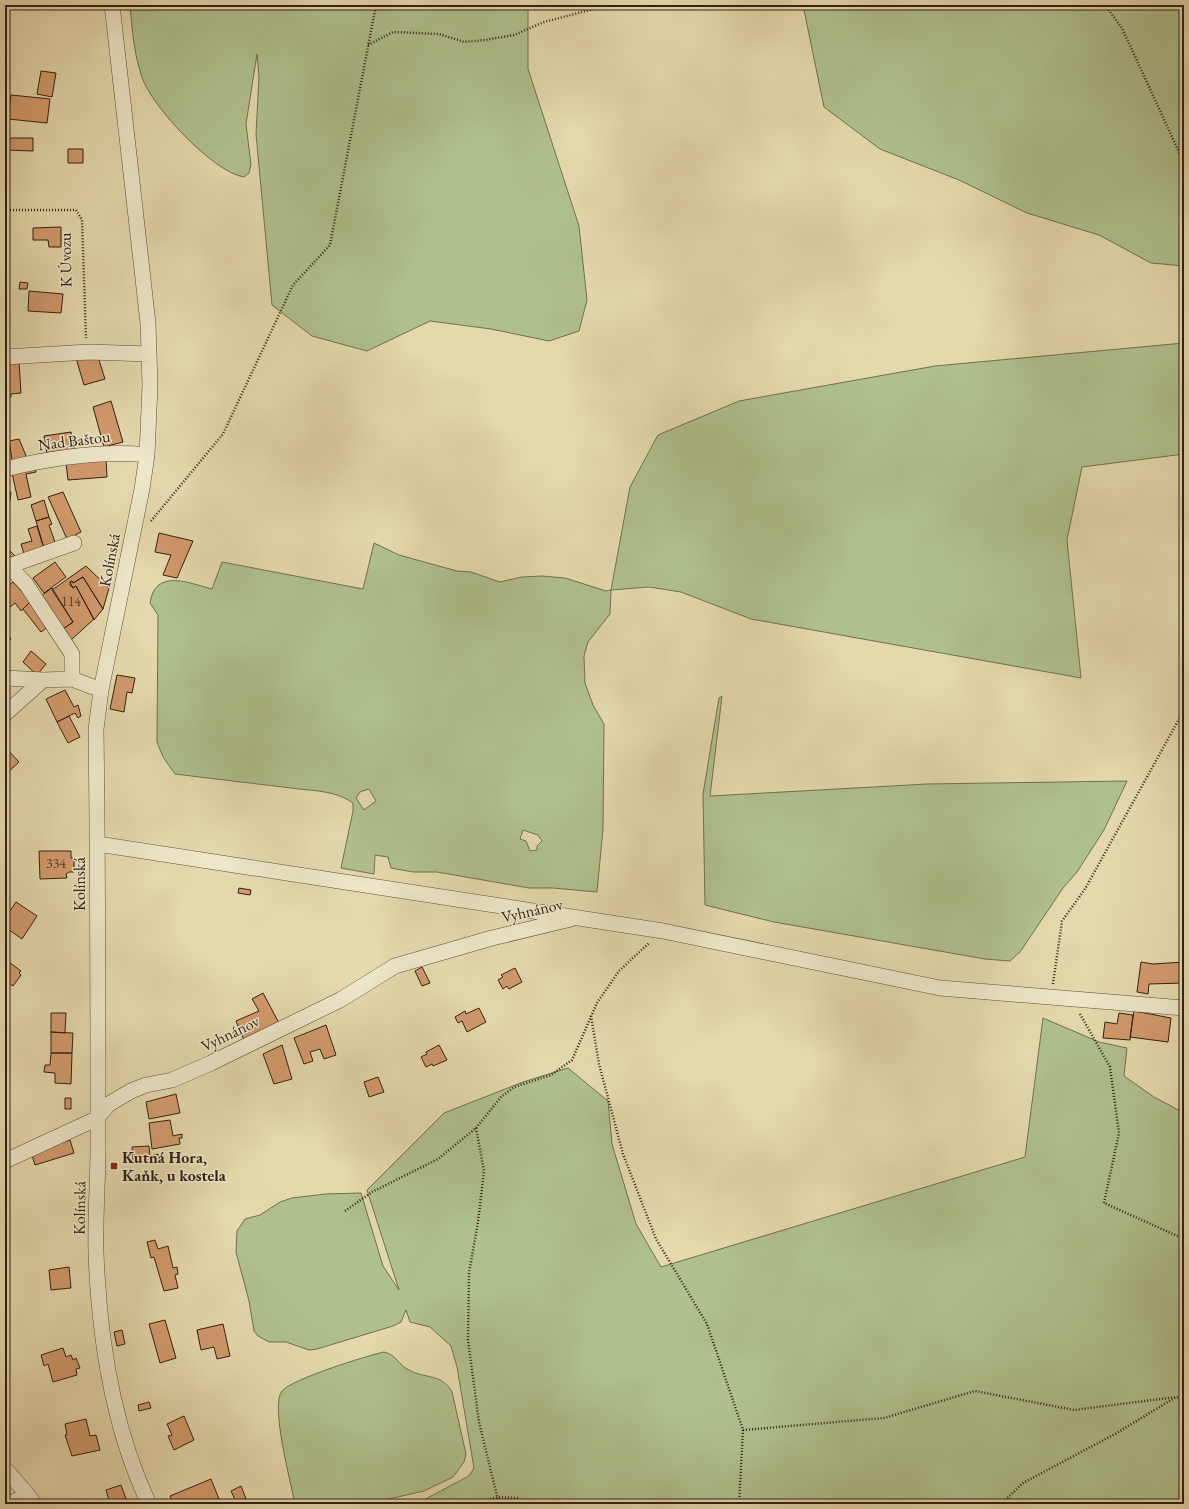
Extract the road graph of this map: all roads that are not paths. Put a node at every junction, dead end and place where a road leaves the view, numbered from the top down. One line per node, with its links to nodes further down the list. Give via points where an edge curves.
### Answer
1 (112, 5): 2 (street, Kolínská, via 148,323)
2 (149, 354): 3 (street, via 89,352); 4 (street, Kolínská)
3 (5, 357)
4 (147, 455): 5 (street, Nad Baštou, via 86,455); 11 (street, Kolínská)
5 (5, 468)
6 (74, 543): 7 (street)
7 (7, 565): 9 (street, via 26,584 72,654)
8 (5, 678): 10 (street)
9 (72, 679): 10 (street); 11 (street)
10 (43, 680): 12 (street)
11 (101, 690): 13 (street, Kolínská, via 96,729)
12 (5, 714)
13 (98, 844): 14 (street, Vyhnánov); 16 (street, Kolínská)
14 (580, 917): 15 (street, via 662,931 940,988); 16 (street, Vyhnánov, via 492,938 395,966 340,1000 211,1063 172,1080 131,1091 109,1104)
15 (1184, 1008)
16 (96, 1118): 17 (street); 21 (street, Kolínská, via 96,1251 101,1333 120,1431)
17 (5, 1161)
18 (5, 1468): 19 (street)
19 (31, 1499): 20 (street)
20 (10, 1504)
21 (149, 1504)

